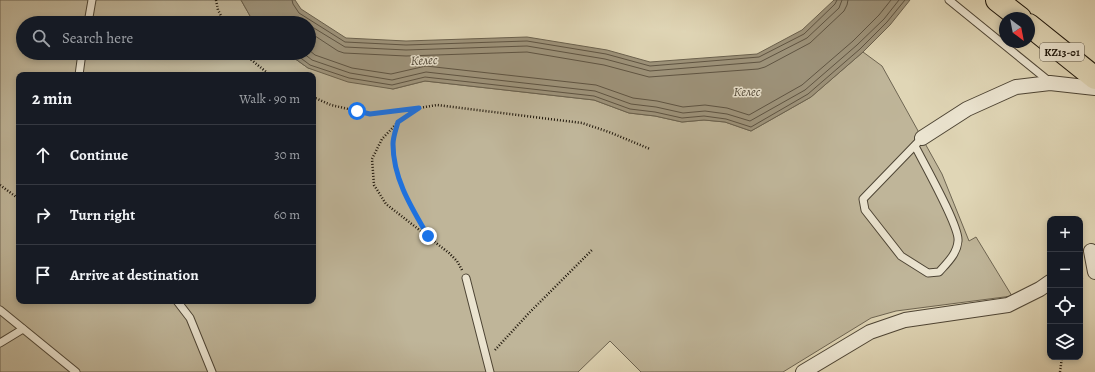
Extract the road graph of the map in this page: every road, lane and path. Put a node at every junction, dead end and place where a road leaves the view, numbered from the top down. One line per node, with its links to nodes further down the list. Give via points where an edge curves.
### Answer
1 (92, 0): 6 (lane)
2 (216, 0): 7 (path)
3 (949, 0): 14 (lane)
4 (997, 0): 5 (main road)
5 (1012, 12)
6 (89, 16)
7 (221, 16)
8 (1035, 31): 13 (main road, KZ13-01)
9 (81, 60): 11 (lane)
10 (251, 60): 12 (path)
11 (79, 72)
12 (266, 72)
13 (1095, 78)
14 (1050, 83): 15 (street); 19 (street, via 1016,87 967,109)
15 (1095, 88)
16 (316, 98): 17 (path, via 331,105 370,114)
17 (419, 108): 18 (path); 20 (path, via 437,105 582,123)
18 (398, 122): 23 (path, via 393,143 397,175); 23 (path, via 382,139 372,159 374,185 386,204)
19 (918, 142): 19 (lane, via 863,199 865,210 901,256 928,273 939,272 955,254 958,240 954,222)
20 (650, 149)
21 (0, 185): 22 (path)
22 (16, 196)
23 (428, 236): 27 (path, via 457,261)
24 (592, 250): 33 (path, via 529,313)
25 (1089, 252): 26 (street)
26 (1095, 272)
27 (466, 278): 33 (lane)
28 (1047, 284): 38 (street, via 1008,306 905,320 870,332)
29 (179, 304): 36 (lane, via 190,318)
30 (0, 310): 31 (lane)
31 (23, 329): 32 (lane); 35 (lane)
32 (0, 343)
33 (487, 360): 37 (lane)
34 (1062, 360): 39 (path)
35 (76, 372)
36 (212, 372)
37 (490, 372)
38 (803, 372)
39 (1060, 372)

